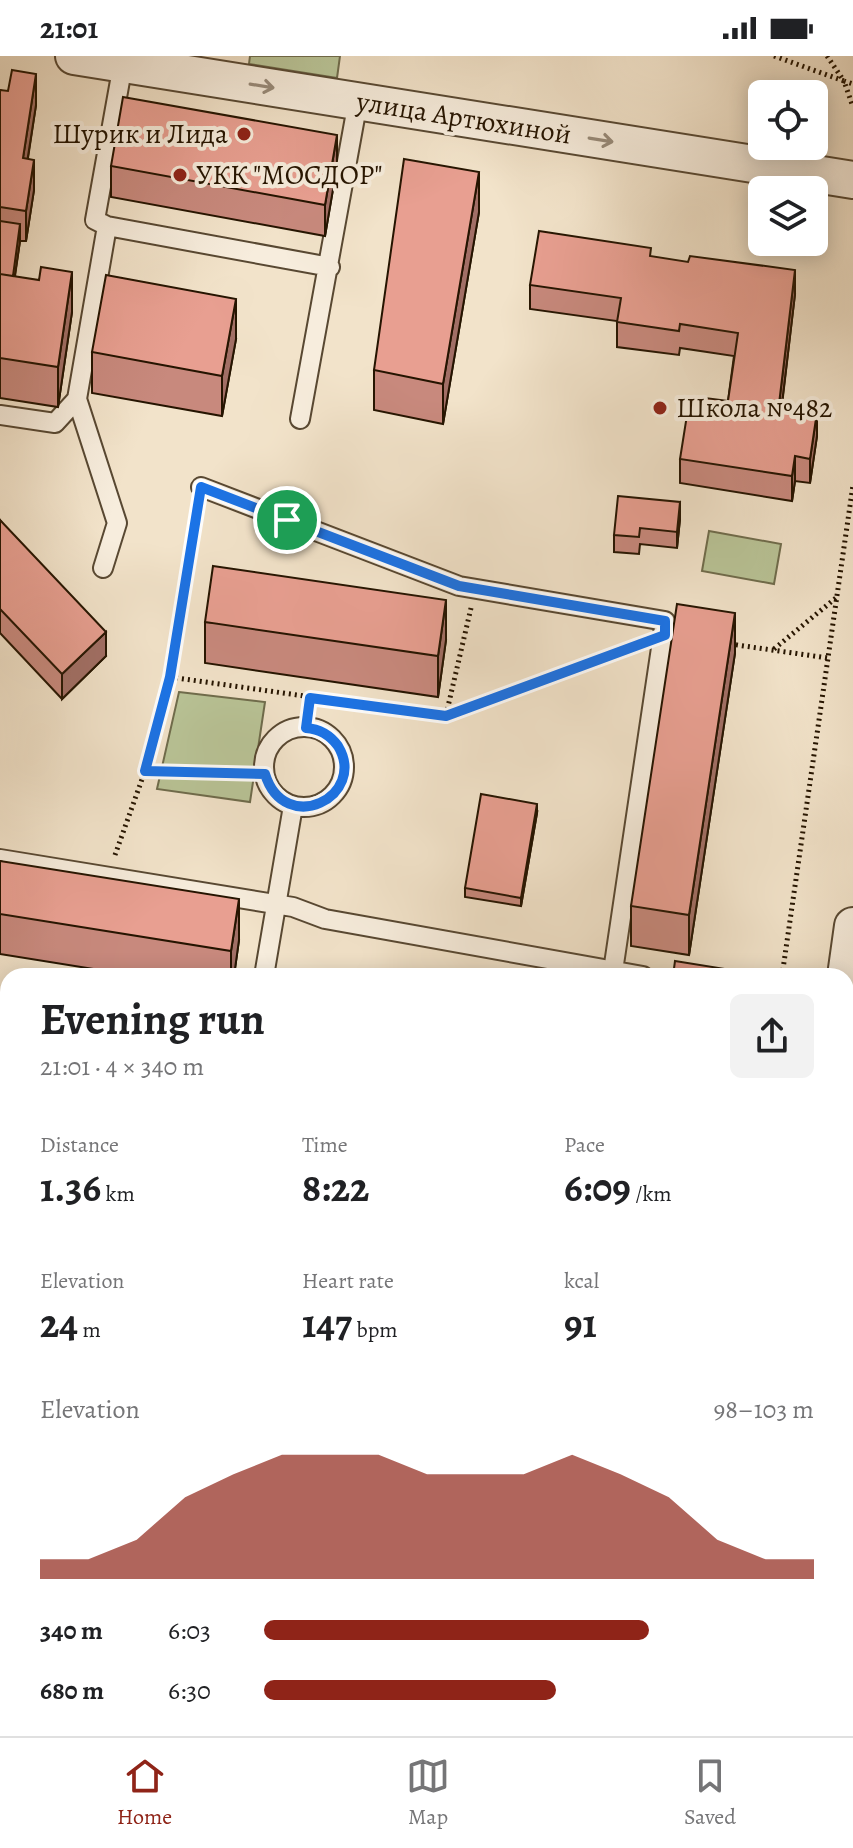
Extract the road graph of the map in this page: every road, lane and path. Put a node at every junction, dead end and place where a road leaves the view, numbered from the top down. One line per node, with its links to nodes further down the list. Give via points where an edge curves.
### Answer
1 (74, 56): 4 (street, улица Артюхиной)
2 (774, 56): 5 (path)
3 (827, 56): 5 (path)
4 (123, 64): 7 (street, улица Артюхиной, one-way to 7); 10 (lane, via 95,220)
5 (844, 81): 6 (path); 8 (path)
6 (853, 84)
7 (358, 101): 9 (street, улица Артюхиной, one-way to 9); 11 (lane)
8 (853, 107)
9 (853, 180)
10 (107, 226): 11 (lane); 12 (lane)
11 (330, 267): 14 (lane)
12 (77, 399): 13 (lane, via 55,423); 17 (lane, via 117,523)
13 (0, 415)
14 (300, 419)
15 (853, 485): 19 (path)
16 (201, 487): 18 (lane); 24 (path)
17 (103, 568)
18 (475, 589): 20 (lane, via 665,621); 26 (path)
19 (837, 597): 22 (path); 23 (path)
20 (665, 635): 26 (path); 37 (lane)
21 (726, 643): 22 (path)
22 (773, 650): 23 (path)
23 (828, 658): 38 (path)
24 (170, 677): 25 (path); 28 (path)
25 (310, 698): 26 (path); 27 (path)
26 (446, 716)
27 (306, 728): 29 (lane, via 292,729 273,742); 30 (lane, via 335,742 343,778 329,798)
28 (145, 771): 29 (path); 32 (path)
29 (265, 774): 30 (lane, via 275,794)
30 (293, 806): 33 (lane)
31 (0, 859): 32 (lane)
32 (107, 877): 33 (lane)
33 (276, 904): 35 (lane); 36 (lane)
34 (853, 926): 39 (street)
35 (542, 967)
36 (265, 968)
37 (613, 968)
38 (783, 968)
39 (847, 968)

